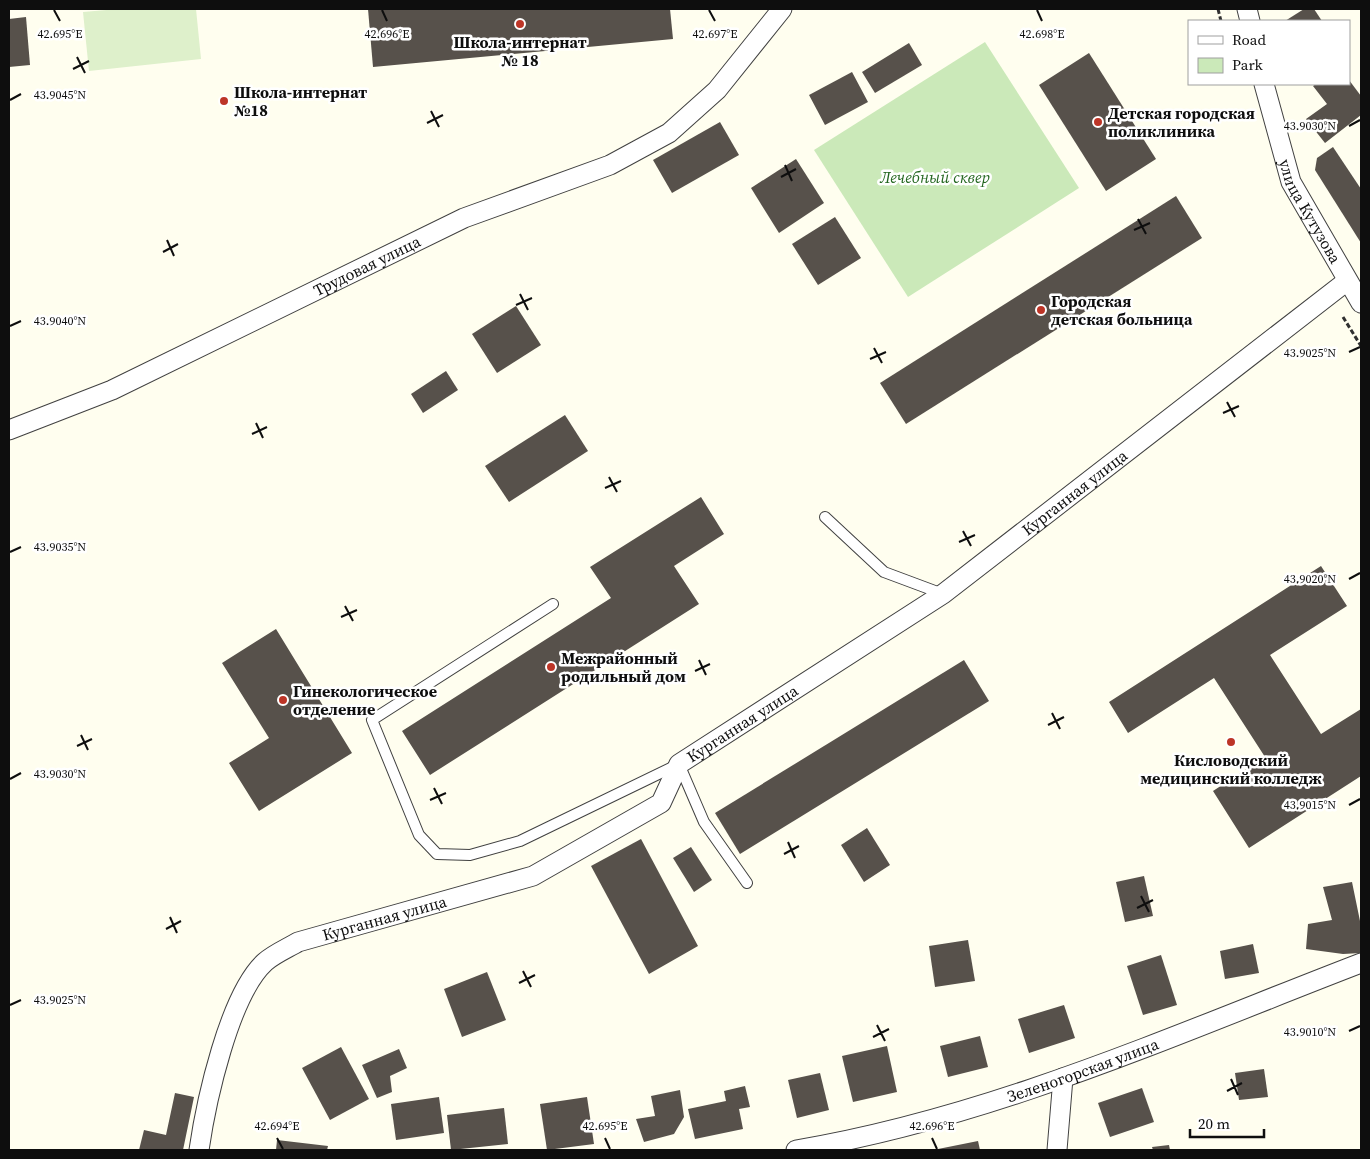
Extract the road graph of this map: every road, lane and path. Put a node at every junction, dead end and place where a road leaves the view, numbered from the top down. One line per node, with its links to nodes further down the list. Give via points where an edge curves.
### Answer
1 (782, 9): 7 (street, Трудовая улица, via 717,90 669,133 610,165 464,218 112,390)
2 (1264, 85): 3 (street, улица Кутузова, via 1291,182)
3 (1347, 281): 4 (street, улица Кутузова); 9 (street, Курганная улица)
4 (1361, 303)
5 (1344, 320): 6 (path)
6 (1361, 346)
7 (9, 430)
8 (825, 517): 9 (lane, via 884,572)
9 (944, 594): 11 (street, Курганная улица)
10 (552, 604): 11 (lane, via 372,720 419,835 437,854 470,854 520,841)
11 (679, 764): 12 (lane, via 704,822); 15 (street, Курганная улица, via 661,803 533,876 298,942 265,962 242,994 227,1032 204,1116)
12 (747, 883)
13 (1361, 963): 14 (street, Зеленогорская улица)
14 (1063, 1078): 16 (street, Зеленогорская улица, via 887,1133); 17 (street)
15 (199, 1150)
16 (796, 1150)
17 (1057, 1150)

